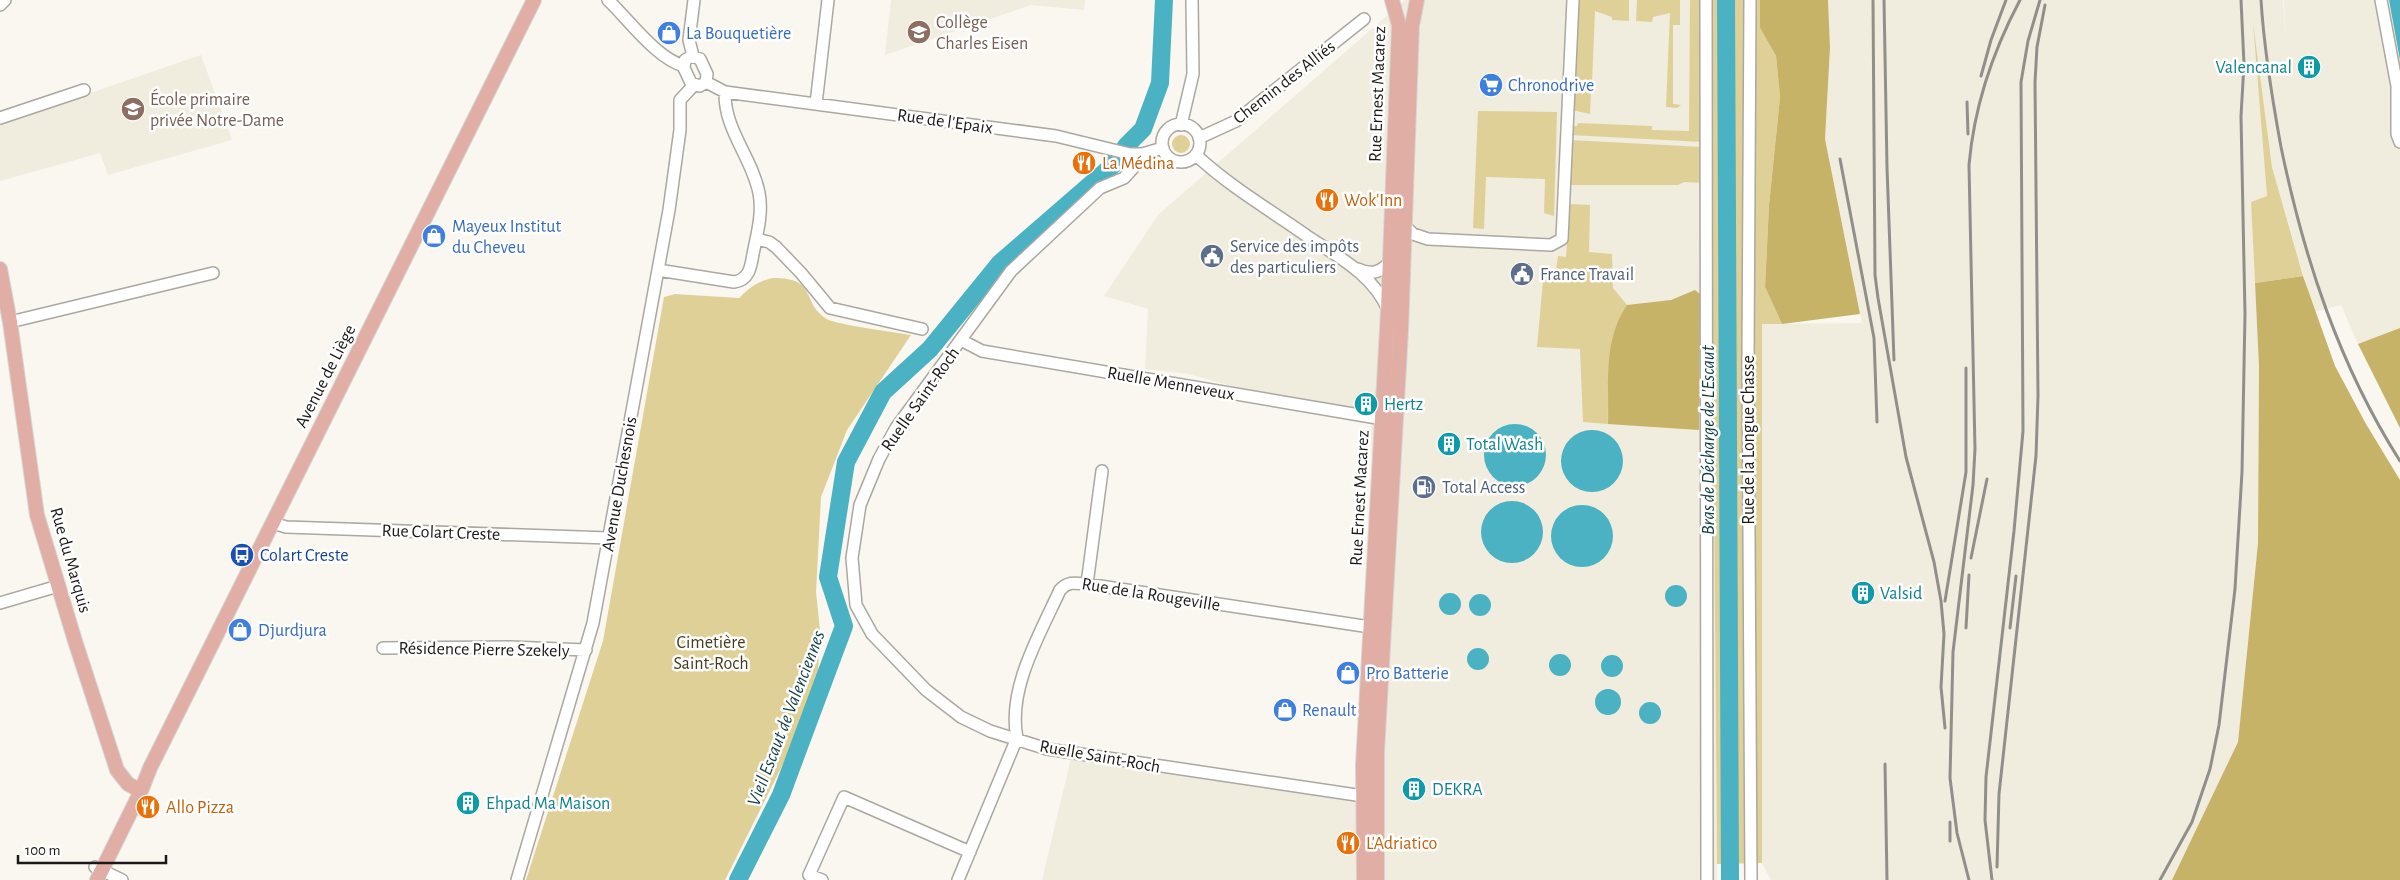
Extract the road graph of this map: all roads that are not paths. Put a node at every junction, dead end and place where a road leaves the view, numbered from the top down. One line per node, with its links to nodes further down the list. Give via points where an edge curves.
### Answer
1 (5, 0): 13 (street)
2 (534, 0): 42 (main road, Avenue de Liège)
3 (608, 0): 16 (street, via 662,54)
4 (694, 0): 15 (street, via 689,40)
5 (828, 0): 21 (street)
6 (1192, 0): 23 (street, via 1193,74)
7 (1392, 0): 31 (main road, Rue Ernest Macarez, via 1399,25)
8 (1417, 0): 29 (main road, Rue Ernest Macarez, via 1412,26)
9 (1574, 0): 29 (street, via 1562,239 1551,245 1428,239 1413,234)
10 (1706, 0): 62 (street)
11 (1750, 0): 63 (street, Rue de la Longue Chasse)
12 (2381, 0): 25 (street, via 2396,78)
13 (0, 4)
14 (1364, 19): 24 (street, Chemin des Alliés, via 1236,121)
15 (693, 56): 16 (street, via 686,59); 17 (street, via 701,62 707,74)
16 (684, 66): 18 (street)
17 (706, 82): 18 (street); 20 (street)
18 (694, 85): 34 (street, Avenue Duchesnois, via 680,100 680,130)
19 (84, 90): 22 (street)
20 (725, 92): 21 (street, Rue de l'Epaix); 30 (street, via 727,117 759,192)
21 (816, 104): 27 (street, Rue de l'Epaix, via 1056,136)
22 (0, 118)
23 (1181, 124): 24 (street, via 1191,128); 26 (street, via 1167,131)
24 (1199, 138): 28 (street)
25 (2400, 142)
26 (1163, 148): 27 (street, Rue de l'Epaix); 28 (street, via 1168,157 1177,162 1188,161)
27 (1133, 155): 39 (street, Ruelle Saint-Roch, via 1134,167 1124,178 1100,188 1015,266)
28 (1196, 155): 32 (street, via 1226,180)
29 (1405, 226): 61 (main road, Rue Ernest Macarez, via 1376,752)
30 (756, 239): 34 (street, via 749,272 740,281); 38 (street, via 776,247 830,308)
31 (1390, 262): 32 (street, via 1373,273); 36 (main road, Rue Ernest Macarez)
32 (1354, 268): 36 (street, via 1375,287)
33 (0, 269): 37 (main road, Rue du Marquis)
34 (658, 270): 43 (street, Avenue Duchesnois)
35 (213, 273): 37 (street)
36 (1388, 310): 40 (main road, Rue Ernest Macarez)
37 (10, 322): 45 (main road, Rue du Marquis, via 36,507)
38 (922, 329)
39 (960, 340): 40 (street, Ruelle Menneveux, via 982,351); 50 (street, Ruelle Saint-Roch, via 896,428 868,485 860,505 852,553 853,593 858,612 872,634 932,695 974,724)
40 (1383, 419): 47 (main road, Rue Ernest Macarez)
41 (1102, 471): 44 (street)
42 (273, 523): 43 (street, Rue Colart Creste, via 286,527); 51 (main road, Avenue de Liège)
43 (610, 538): 49 (street, Avenue Duchesnois)
44 (1087, 584): 47 (street, Rue de la Rougeville); 50 (street, Rue de la Rougeville, via 1065,585 1055,603 1020,684 1014,715)
45 (58, 586): 46 (street); 51 (main road, Rue du Marquis, via 117,770)
46 (0, 603)
47 (1370, 627): 52 (main road, Rue Ernest Macarez)
48 (383, 648): 49 (street, Résidence Pierre Szekely)
49 (586, 650): 57 (street, Avenue Duchesnois)
50 (1017, 738): 52 (street, Ruelle Saint-Roch, via 1047,749); 53 (street)
51 (137, 790): 54 (main road, Avenue de Liège)
52 (1363, 796): 60 (main road, Rue Ernest Macarez)
53 (970, 852): 58 (street, via 844,797 810,875); 59 (street)
54 (98, 872): 55 (main road, Avenue de Liège); 56 (street)
55 (88, 880)
56 (122, 880)
57 (517, 880)
58 (822, 880)
59 (958, 880)
60 (1364, 880)
61 (1377, 880)
62 (1707, 880)
63 (1751, 880)

